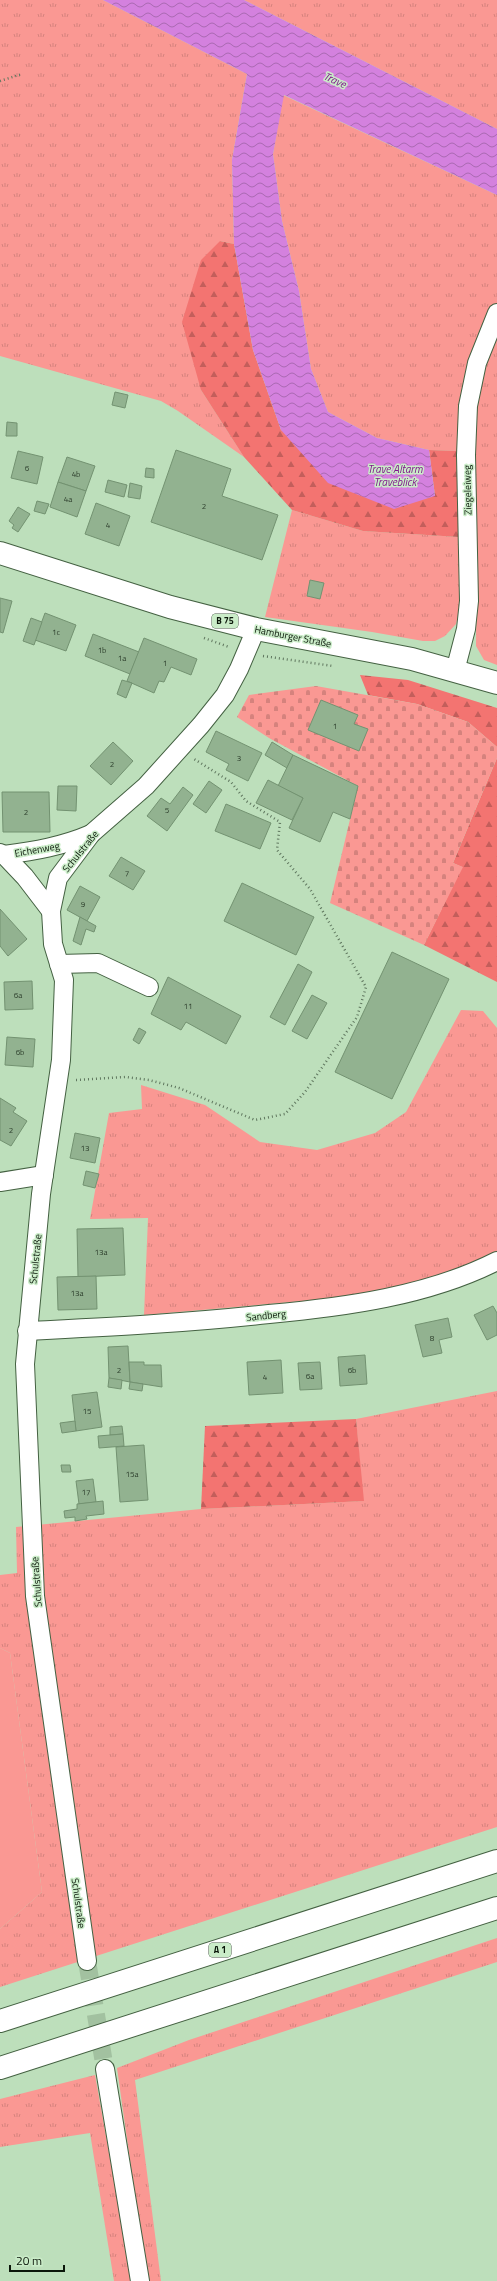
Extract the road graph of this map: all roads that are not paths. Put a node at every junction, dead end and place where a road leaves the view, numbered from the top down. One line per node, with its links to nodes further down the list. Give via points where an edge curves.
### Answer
1 (497, 313): 4 (street, Ziegeleiweg, via 477,363 468,406 466,455 469,601 466,629)
2 (0, 553): 3 (main road, Hamburger Straße / B 75, via 163,605)
3 (256, 629): 4 (main road, Hamburger Straße / B 75, via 412,658); 6 (street, Schulstraße, via 225,695 146,786)
4 (455, 671): 5 (main road, Hamburger Straße / B 75)
5 (497, 683)
6 (92, 834): 7 (street, Eichenweg, via 40,850); 8 (street, Schulstraße, via 58,878)
7 (2, 854): 8 (street, Eichenweg, via 25,877)
8 (51, 910): 9 (street, Schulstraße, via 53,944)
9 (59, 964): 10 (street, via 98,963); 11 (street, Schulstraße, via 64,980 59,1080)
10 (150, 987)
11 (44, 1175): 12 (street); 14 (street, Schulstraße)
12 (0, 1182)
13 (497, 1261): 14 (street, Sandberg, via 413,1292 358,1304 190,1322)
14 (28, 1331): 17 (street, Schulstraße, via 25,1364 35,1596)
15 (497, 1861): 18 (main road, A 1)
16 (497, 1908): 19 (main road)
17 (87, 1961)
18 (0, 2021)
19 (0, 2068)
20 (105, 2069): 21 (street)
21 (140, 2281)

